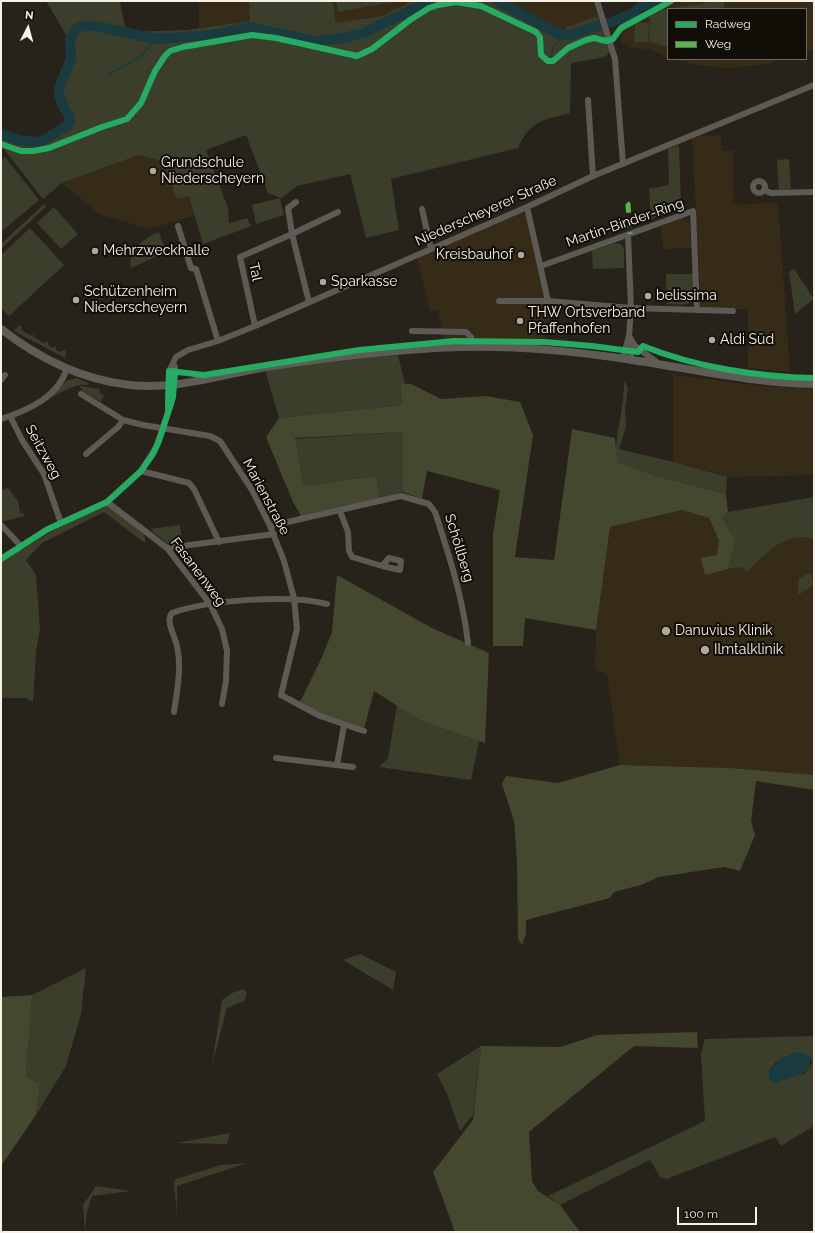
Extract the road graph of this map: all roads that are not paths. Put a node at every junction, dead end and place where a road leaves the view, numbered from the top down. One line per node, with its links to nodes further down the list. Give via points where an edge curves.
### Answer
1 (597, 1): 4 (street, via 615,63)
2 (814, 85): 4 (street, Niederscheyerer Straße)
3 (588, 100): 5 (street)
4 (623, 164): 5 (street, Niederscheyerer Straße)
5 (593, 176): 9 (street, Niederscheyerer Straße)
6 (764, 190): 7 (street, via 771,193)
7 (814, 192)
8 (296, 202): 13 (street, via 288,208)
9 (527, 207): 15 (street, Niederscheyerer Straße); 16 (street)
10 (422, 209): 15 (street)
11 (338, 212): 13 (street, Tal)
12 (178, 226): 27 (street, via 191,268 196,269)
13 (292, 234): 19 (street); 23 (street, Tal, via 240,257)
14 (628, 235): 16 (street, Martin-Binder-Ring); 20 (street); 21 (street, Martin-Binder-Ring, via 693,211)
15 (431, 249): 19 (street, Niederscheyerer Straße)
16 (541, 266): 18 (street)
17 (499, 301): 18 (street)
18 (548, 301): 20 (street)
19 (309, 302): 23 (street, Niederscheyerer Straße)
20 (631, 308): 21 (street); 26 (street)
21 (697, 310): 22 (street)
22 (733, 311)
23 (255, 326): 27 (street, Niederscheyerer Straße)
24 (1, 329): 32 (main road, via 25,347)
25 (412, 332): 29 (street, via 466,332 471,337)
26 (629, 336): 28 (street); 30 (street)
27 (218, 341): 34 (street, Niederscheyerer Straße, via 176,357 169,371)
28 (633, 344): 30 (street); 31 (street)
29 (473, 347): 30 (main road, via 558,351); 34 (main road, via 363,354 264,367)
30 (626, 359): 31 (main road)
31 (660, 364): 33 (main road, via 749,379)
32 (67, 368): 34 (main road, via 103,381 132,385); 36 (street, via 61,382 49,396)
33 (814, 384)
34 (171, 385): 39 (street, Niederscheyerer Straße)
35 (81, 394): 38 (street, Marienstraße)
36 (10, 416): 37 (street); 44 (street, Seitzweg, via 17,433 47,480)
37 (1, 419)
38 (123, 420): 39 (street, Marienstraße); 40 (street)
39 (163, 429): 41 (street, Niederscheyerer Straße, via 156,447); 46 (street, Marienstraße, via 210,436 220,441 252,490)
40 (86, 454)
41 (141, 471): 42 (street, Niederscheyerer Straße); 48 (street, via 185,481 192,486)
42 (108, 502): 44 (street, Niederscheyerer Straße); 50 (street, Fasanenweg)
43 (340, 511): 46 (street, Schöllberg); 52 (street, via 348,532 352,558); 56 (street, Schöllberg, via 401,496 429,504 433,508 462,603)
44 (61, 523): 49 (street, Niederscheyerer Straße)
45 (1, 525): 49 (street)
46 (270, 526): 47 (street, Marienstraße)
47 (274, 534): 48 (street); 53 (street, Marienstraße)
48 (219, 542): 50 (street)
49 (20, 546): 51 (street, Niederscheyerer Straße)
50 (168, 548): 54 (street, Fasanenweg)
51 (1, 559)
52 (382, 566)
53 (294, 598): 54 (street); 55 (street); 59 (street, Marienstraße, via 297,629 281,695 320,716)
54 (210, 604): 57 (street, Fasanenweg, via 222,629 227,651); 58 (street, via 170,614 169,622 179,659)
55 (327, 604)
56 (468, 643)
57 (222, 704)
58 (174, 712)
59 (344, 725): 60 (street); 62 (street)
60 (364, 731)
61 (276, 758): 62 (street)
62 (337, 765): 63 (street)
63 (353, 767)

